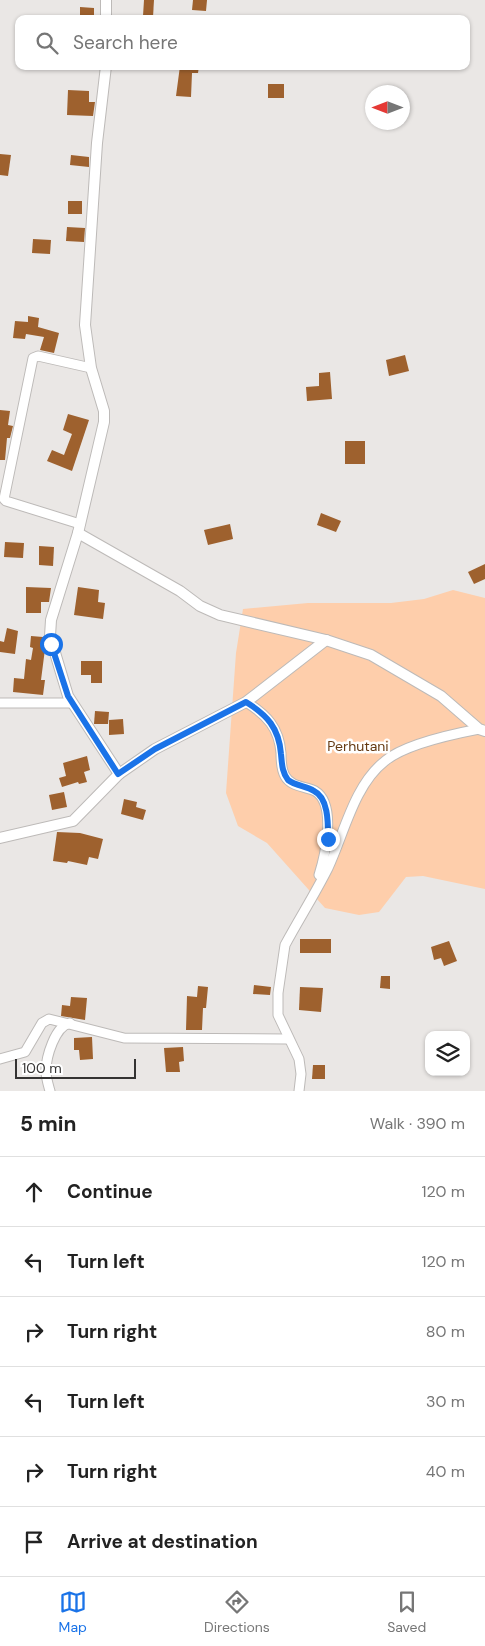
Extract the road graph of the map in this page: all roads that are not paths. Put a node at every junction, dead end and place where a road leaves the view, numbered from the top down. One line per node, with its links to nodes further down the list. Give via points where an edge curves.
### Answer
1 (106, 0): 2 (street)
2 (106, 15)
3 (106, 70): 4 (street, via 86,310 86,340)
4 (91, 368): 5 (street, via 102,402 104,422); 5 (street, via 38,356 32,358 4,499)
5 (79, 529): 6 (street, via 210,611 231,619); 9 (street, via 50,628 51,644)
6 (326, 640): 7 (street); 10 (street, via 371,655 406,674 441,696)
7 (246, 702): 11 (street, via 155,749); 13 (street, via 274,726 288,780 321,796 328,824 326,854)
8 (0, 703): 9 (street)
9 (72, 703): 11 (street)
10 (482, 730): 13 (street, via 410,748 384,762 362,789)
11 (118, 774): 12 (street, via 72,821)
12 (0, 838)
13 (316, 890): 15 (street, via 282,958 278,1015)
14 (70, 1023): 15 (street, via 124,1038); 16 (street, via 44,1020 25,1052); 17 (street, via 58,1030 46,1064)
15 (287, 1038): 18 (street, via 300,1063)
16 (0, 1059)
17 (50, 1091)
18 (299, 1091)

